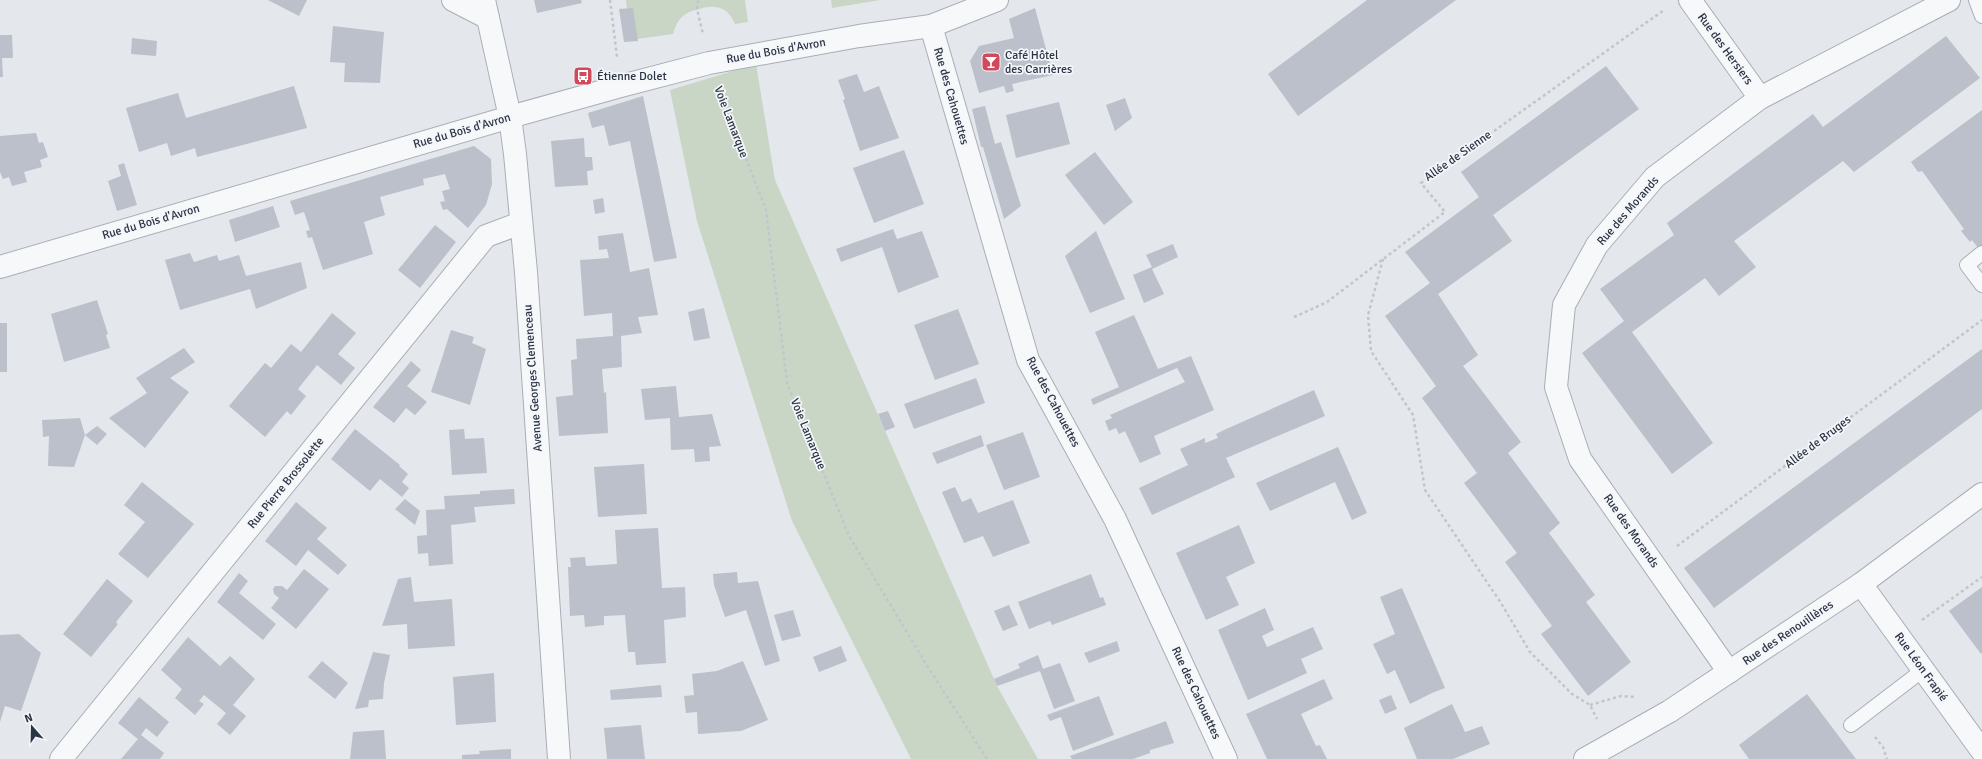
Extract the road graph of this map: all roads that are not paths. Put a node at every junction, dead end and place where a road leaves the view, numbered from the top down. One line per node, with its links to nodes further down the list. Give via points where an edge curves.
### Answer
1 (452, 0): 6 (street)
2 (998, 0): 8 (street, Rue du Bois d'Avron)
3 (1690, 0): 9 (street, Rue des Hersiers)
4 (1949, 0): 9 (street, Rue des Morands)
5 (1976, 0): 7 (lane)
6 (486, 9): 10 (street, Avenue Georges Clemenceau)
7 (1982, 16)
8 (931, 26): 10 (street, Rue du Bois d'Avron, via 709,63); 23 (street, Rue des Cahouettes, via 1028,360 1115,519)
9 (1760, 98): 18 (street, Rue des Morands, via 1655,177 1597,245 1564,305 1556,387 1580,459)
10 (510, 117): 11 (street, Avenue Georges Clemenceau); 13 (street, Rue du Bois d'Avron)
11 (521, 223): 21 (street, Rue Pierre Brossolette, via 486,236); 22 (street, Avenue Georges Clemenceau)
12 (1982, 253): 14 (lane, via 1967,265)
13 (0, 267)
14 (1982, 285)
15 (1982, 494): 16 (street, Rue des Renouillères)
16 (1861, 584): 17 (street, Rue Léon Frapié); 18 (street, Rue des Renouillères)
17 (1923, 670): 19 (lane); 20 (street, Rue Léon Frapié)
18 (1729, 672): 24 (street, Rue des Renouillères, via 1670,711)
19 (1851, 725)
20 (1982, 751)
21 (61, 759)
22 (559, 759)
23 (1226, 759)
24 (1585, 759)

